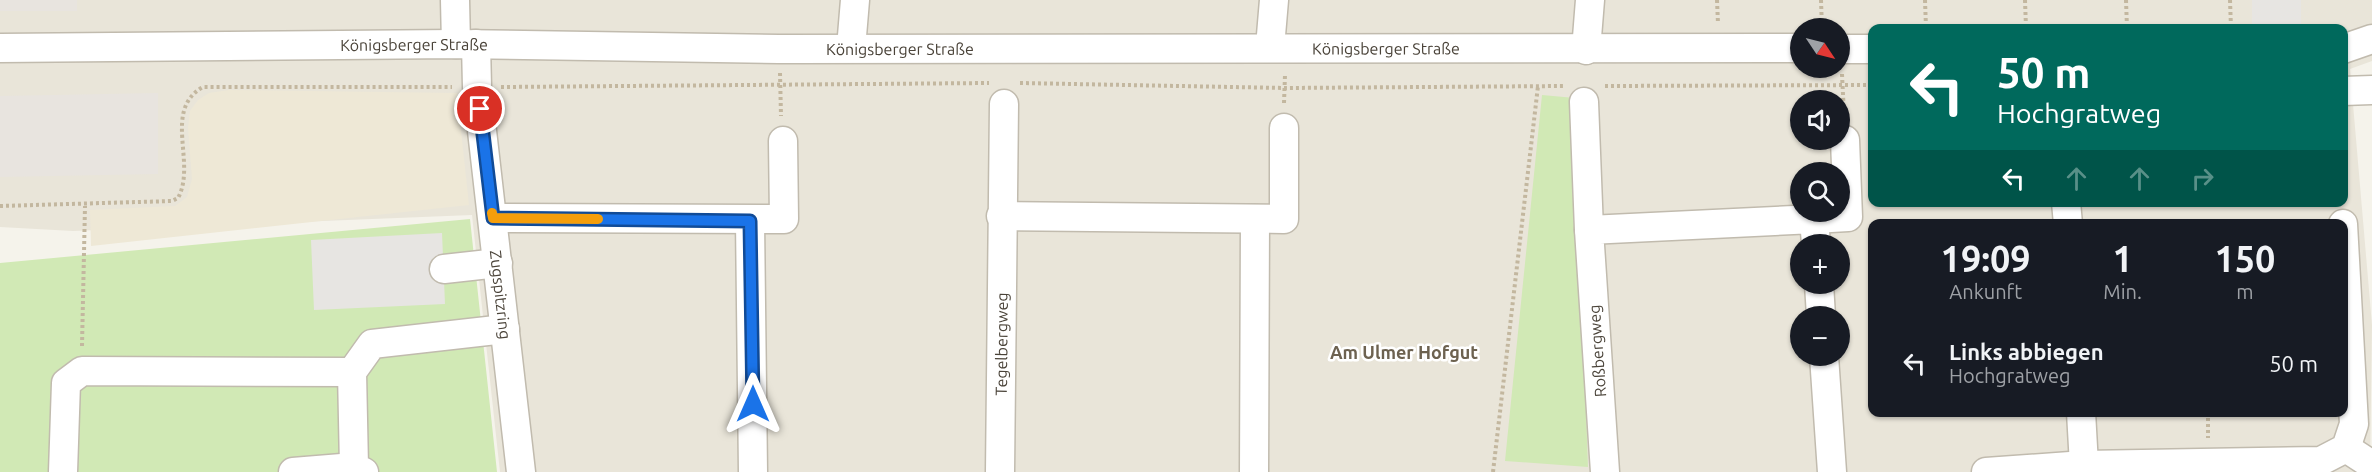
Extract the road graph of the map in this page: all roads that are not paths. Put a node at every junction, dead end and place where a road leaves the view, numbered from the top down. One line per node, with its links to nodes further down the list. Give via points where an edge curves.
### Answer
1 (455, 0): 6 (street, Zugspitzring)
2 (855, 0): 10 (street)
3 (1274, 0): 8 (street)
4 (1590, 0): 14 (street)
5 (2372, 33): 7 (street)
6 (466, 44): 9 (street, Königsberger Straße); 10 (street, Königsberger Straße); 23 (street, Zugspitzring, via 477,87)
7 (2348, 46)
8 (1278, 47): 10 (street, Königsberger Straße); 14 (street, Königsberger Straße)
9 (0, 48)
10 (852, 48)
11 (1790, 48): 14 (street, Königsberger Straße)
12 (1850, 49): 13 (street)
13 (1868, 49)
14 (1586, 50)
15 (1004, 90): 22 (street, Tegelbergweg)
16 (2372, 90): 17 (street)
17 (2348, 91)
18 (1584, 92): 26 (street, Roßbergweg)
19 (1284, 128): 24 (street, via 1284,219)
20 (783, 141): 25 (street, via 784,219)
21 (1845, 150): 27 (street, via 1848,217)
22 (1001, 216): 24 (street); 43 (street, Tegelbergweg)
23 (493, 218): 25 (street); 28 (street, Zugspitzring)
24 (1255, 219): 44 (street)
25 (750, 221): 42 (street)
26 (1589, 230): 27 (street); 45 (street, Roßbergweg)
27 (1815, 232)
28 (498, 263): 29 (street); 31 (street, Zugspitzring)
29 (444, 269)
30 (2348, 316): 35 (street, via 2354,424)
31 (505, 329): 33 (street, via 372,344); 41 (street, Zugspitzring)
32 (1825, 366): 46 (street)
33 (352, 372): 38 (street); 39 (street, via 82,370 66,383)
34 (2081, 417): 36 (street)
35 (2346, 448): 36 (street, via 2321,461); 37 (street)
36 (2084, 465): 47 (street)
37 (2372, 465)
38 (359, 470): 40 (street)
39 (63, 472)
40 (293, 472)
41 (521, 472)
42 (753, 472)
43 (1000, 472)
44 (1254, 472)
45 (1605, 472)
46 (1832, 472)
47 (1986, 472)

